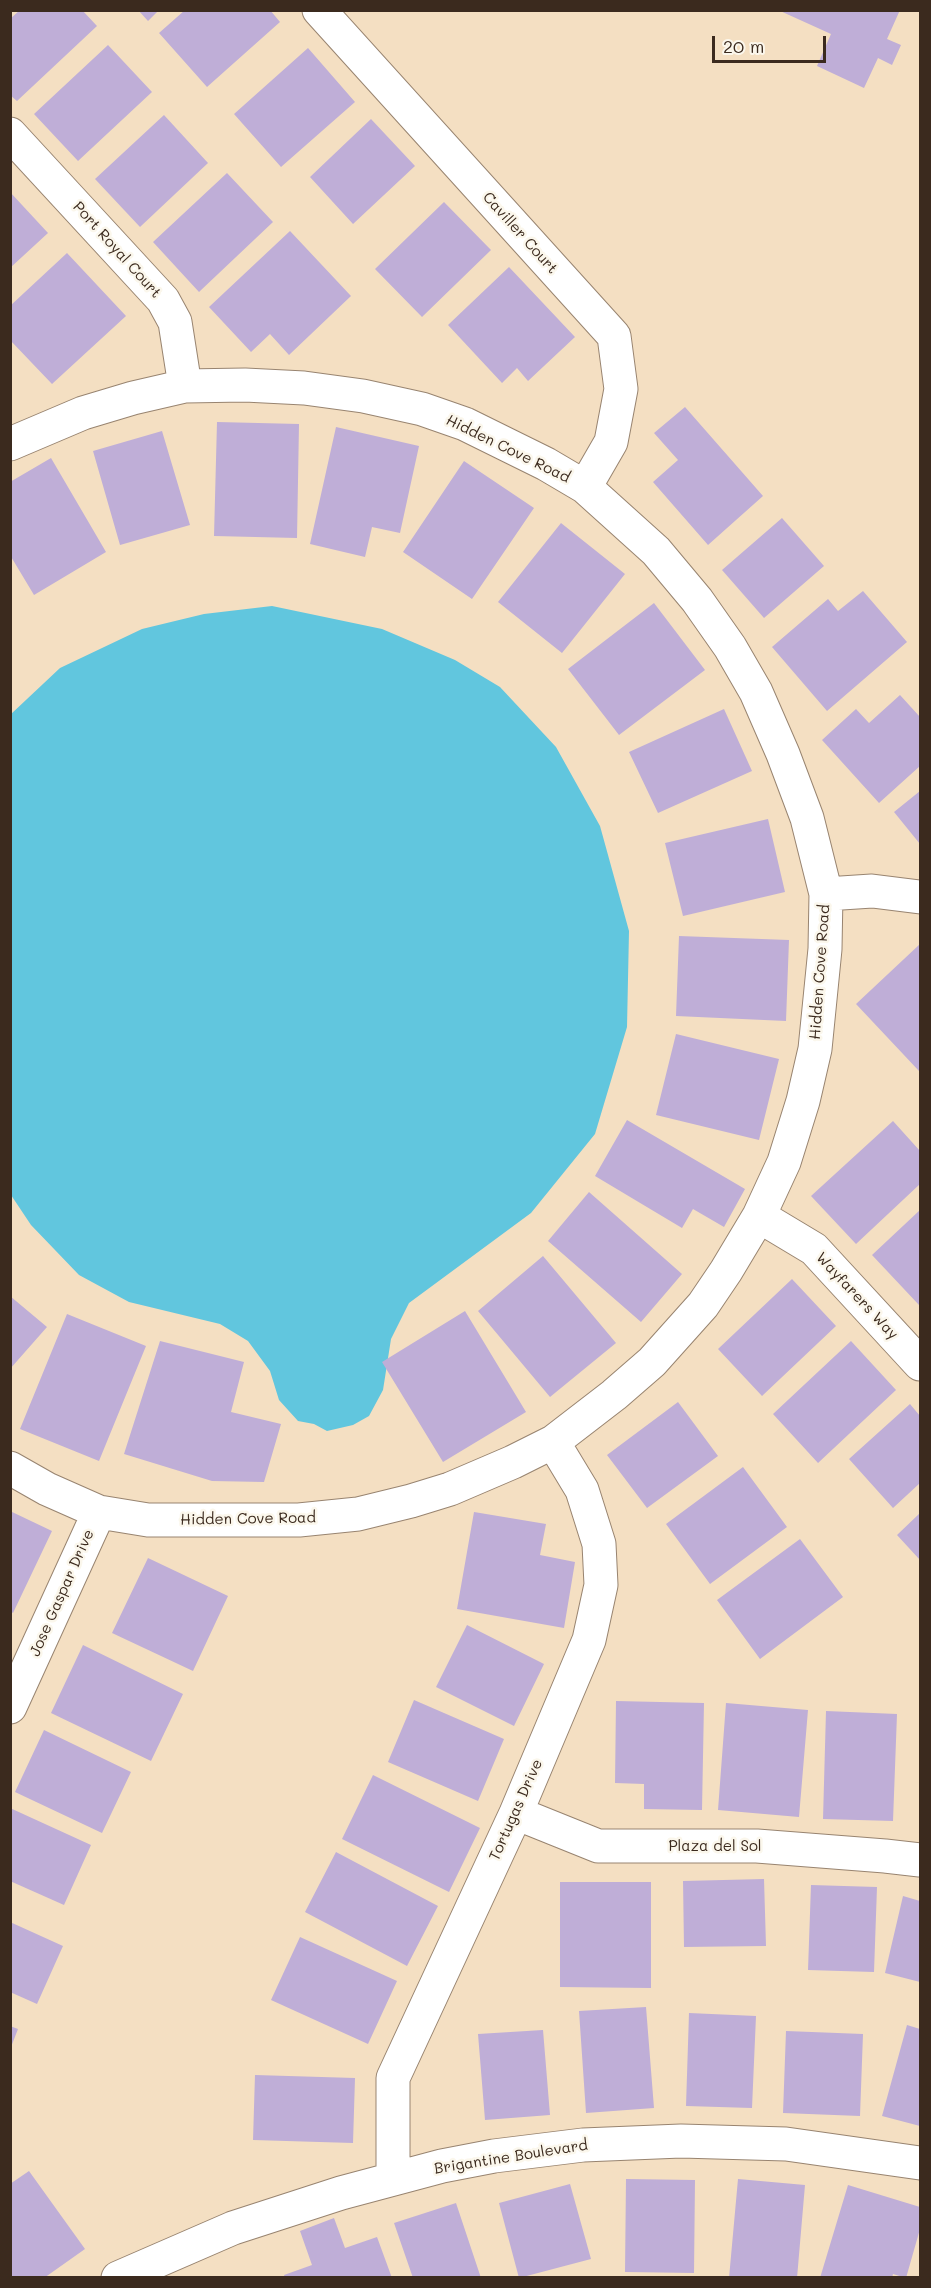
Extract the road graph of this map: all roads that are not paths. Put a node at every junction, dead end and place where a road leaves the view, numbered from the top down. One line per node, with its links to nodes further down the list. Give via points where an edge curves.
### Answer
1 (319, 10): 5 (street, Caviller Court, via 614,336 621,389 611,442)
2 (10, 134): 3 (street, Port Royal Court, via 163,300 175,322)
3 (185, 386): 4 (street, Hidden Cove Road, via 82,413); 5 (street, Hidden Cove Road, via 304,388 422,409 465,424)
4 (10, 444)
5 (585, 488): 6 (street, Hidden Cove Road, via 656,551 730,646 756,692 783,754 807,818)
6 (826, 894): 7 (street, via 872,891); 8 (street, Hidden Cove Road, via 815,1048 784,1162)
7 (921, 897)
8 (759, 1216): 9 (street, Wayfarers Way, via 814,1250); 10 (street, Hidden Cove Road, via 703,1305 652,1362)
9 (921, 1364)
10 (553, 1442): 12 (street, Hidden Cove Road, via 450,1489 358,1514 299,1520 160,1520); 14 (street, Tortugas Drive, via 582,1490 599,1544 601,1585 589,1640)
11 (10, 1468): 12 (street, Hidden Cove Road)
12 (99, 1512): 13 (street, Jose Gaspar Drive)
13 (10, 1707)
14 (516, 1813): 15 (street, Plaza del Sol, via 598,1846 757,1846); 17 (street, Tortugas Drive, via 393,2078)
15 (921, 1860)
16 (921, 2163): 17 (street, Brigantine Boulevard, via 786,2144 681,2141 550,2149 463,2162)
17 (393, 2179): 18 (street, Brigantine Boulevard, via 233,2228)
18 (118, 2277)

